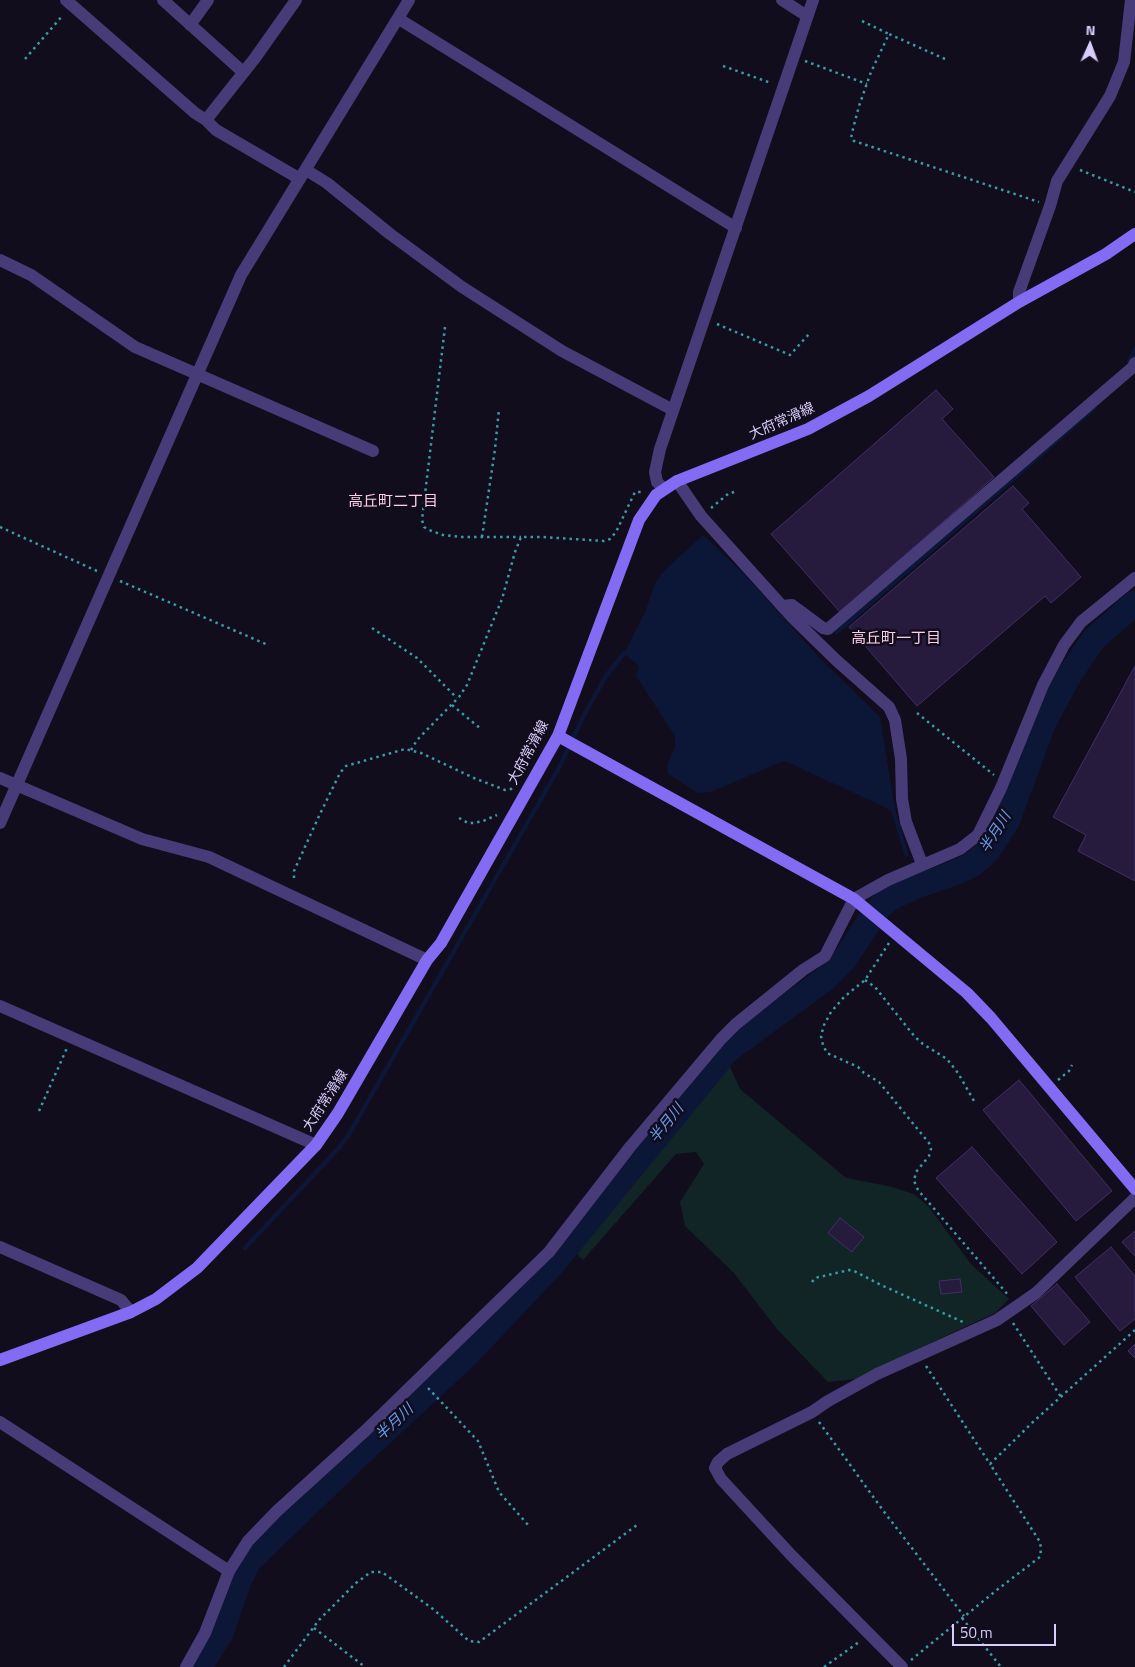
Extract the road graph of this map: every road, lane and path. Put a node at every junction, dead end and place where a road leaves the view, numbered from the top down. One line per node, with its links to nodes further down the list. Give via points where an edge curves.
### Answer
1 (163, 0): 12 (street)
2 (208, 0): 12 (street)
3 (296, 0): 18 (street)
4 (407, 0): 10 (street)
5 (782, 0): 9 (street)
6 (812, 0): 9 (street)
7 (1131, 0): 22 (street, via 1124,62 1110,96)
8 (69, 3): 16 (path); 21 (street)
9 (807, 16): 14 (street)
10 (399, 19): 23 (street); 26 (street)
11 (862, 21): 13 (path)
12 (190, 25): 18 (street)
13 (889, 34): 15 (path); 19 (path)
14 (794, 57): 19 (path); 20 (street)
15 (945, 59)
16 (25, 60)
17 (723, 66): 20 (path)
18 (243, 72): 21 (street)
19 (867, 84): 25 (path, via 853,129 854,141)
20 (783, 87): 26 (street)
21 (206, 120): 23 (street, via 216,130)
22 (1067, 164): 24 (path); 25 (street, via 1057,181)
23 (303, 174): 34 (street, via 241,276); 36 (street, via 327,183 462,287 562,351)
24 (1135, 192)
25 (1050, 206): 29 (street, via 1019,292)
26 (736, 228): 30 (street)
27 (1135, 234): 29 (main road, 大府常滑線, via 1106,254)
28 (0, 260): 34 (street, via 31,275 135,347)
29 (1019, 302): 38 (main road, 大府常滑線, via 869,396 808,429)
30 (704, 318): 32 (path, via 790,355); 36 (street)
31 (445, 327): 43 (path, via 422,520 424,527 443,535)
32 (809, 334)
33 (1135, 363): 47 (street, via 828,630 792,605)
34 (197, 376): 37 (street); 45 (street)
35 (499, 409): 43 (path)
36 (673, 410): 40 (street, via 655,472)
37 (373, 451)
38 (677, 481): 40 (main road, 大府常滑線); 41 (street)
39 (737, 491): 41 (path, via 728,494)
40 (660, 492): 44 (path, via 635,492 616,532 604,542); 54 (main road, 大府常滑線, via 638,520)
41 (701, 516): 47 (street)
42 (0, 527): 45 (path)
43 (482, 537): 44 (path)
44 (521, 537): 50 (path, via 490,630 467,685)
45 (110, 576): 49 (path); 59 (street)
46 (1135, 578): 58 (street, via 1081,622 1064,645 1043,685)
47 (782, 606): 63 (street, via 889,707 895,720 901,759 906,822)
48 (372, 628): 50 (path, via 417,658)
49 (268, 645)
50 (457, 698): 51 (path)
51 (451, 704): 53 (path); 55 (path)
52 (917, 713): 58 (path)
53 (481, 729)
54 (558, 736): 57 (main road, 大府常滑線); 65 (main road)
55 (411, 750): 57 (path, via 505,790 524,778); 64 (path, via 346,766 294,871)
56 (0, 778): 59 (street)
57 (533, 779): 60 (main road, 大府常滑線)
58 (1004, 780): 63 (street, via 978,835 960,850)
59 (17, 785): 62 (street); 67 (street, via 142,839 209,857)
60 (513, 814): 61 (path, via 507,811 474,823); 67 (main road, 大府常滑線, via 441,943)
61 (459, 818)
62 (0, 823)
63 (922, 864): 65 (street, via 888,880)
64 (294, 878)
65 (859, 903): 66 (main road); 87 (street, via 825,956 803,970 721,1039 630,1147 548,1252)
66 (896, 933): 68 (path); 72 (main road, via 967,993)
67 (427, 960): 75 (main road, 大府常滑線)
68 (865, 980): 73 (path, via 875,987 915,1037 947,1059); 80 (path, via 844,997 824,1025 821,1036 827,1054 858,1067 879,1082 929,1143 929,1156 916,1172 914,1181 918,1190)
69 (0, 1006): 70 (street)
70 (71, 1038): 74 (path); 75 (street)
71 (1072, 1065): 72 (path)
72 (1049, 1089): 76 (main road)
73 (974, 1101)
74 (39, 1111)
75 (316, 1145): 81 (main road, 大府常滑線, via 197,1268 156,1299)
76 (1135, 1190)
77 (1135, 1198): 80 (street)
78 (0, 1246): 81 (street, via 121,1300)
79 (812, 1282): 83 (path, via 815,1278 854,1271 972,1326)
80 (1019, 1306): 82 (street)
81 (131, 1312): 86 (main road, 大府常滑線)
82 (1007, 1313): 83 (street); 88 (path)
83 (973, 1330): 85 (street)
84 (1135, 1330): 88 (path)
85 (917, 1355): 89 (street); 91 (path)
86 (0, 1360)
87 (418, 1378): 93 (path, via 478,1441 499,1492); 94 (street, via 277,1511 248,1541)
88 (1061, 1397): 91 (path)
89 (812, 1412): 95 (path); 97 (street, via 727,1454 715,1468 721,1479 792,1556)
90 (0, 1422): 94 (street)
91 (990, 1464): 95 (path, via 1040,1542 1040,1557)
92 (637, 1525): 96 (path, via 479,1642 469,1641 433,1609 382,1572 372,1572 356,1583)
93 (529, 1526)
94 (229, 1571): 99 (street, via 205,1633)
95 (963, 1617): 98 (path); 103 (path)
96 (314, 1628): 100 (path); 101 (path)
97 (869, 1634): 98 (street); 102 (path)
98 (906, 1664)
99 (186, 1667)
100 (285, 1667)
101 (365, 1667)
102 (824, 1667)
103 (1001, 1667)

